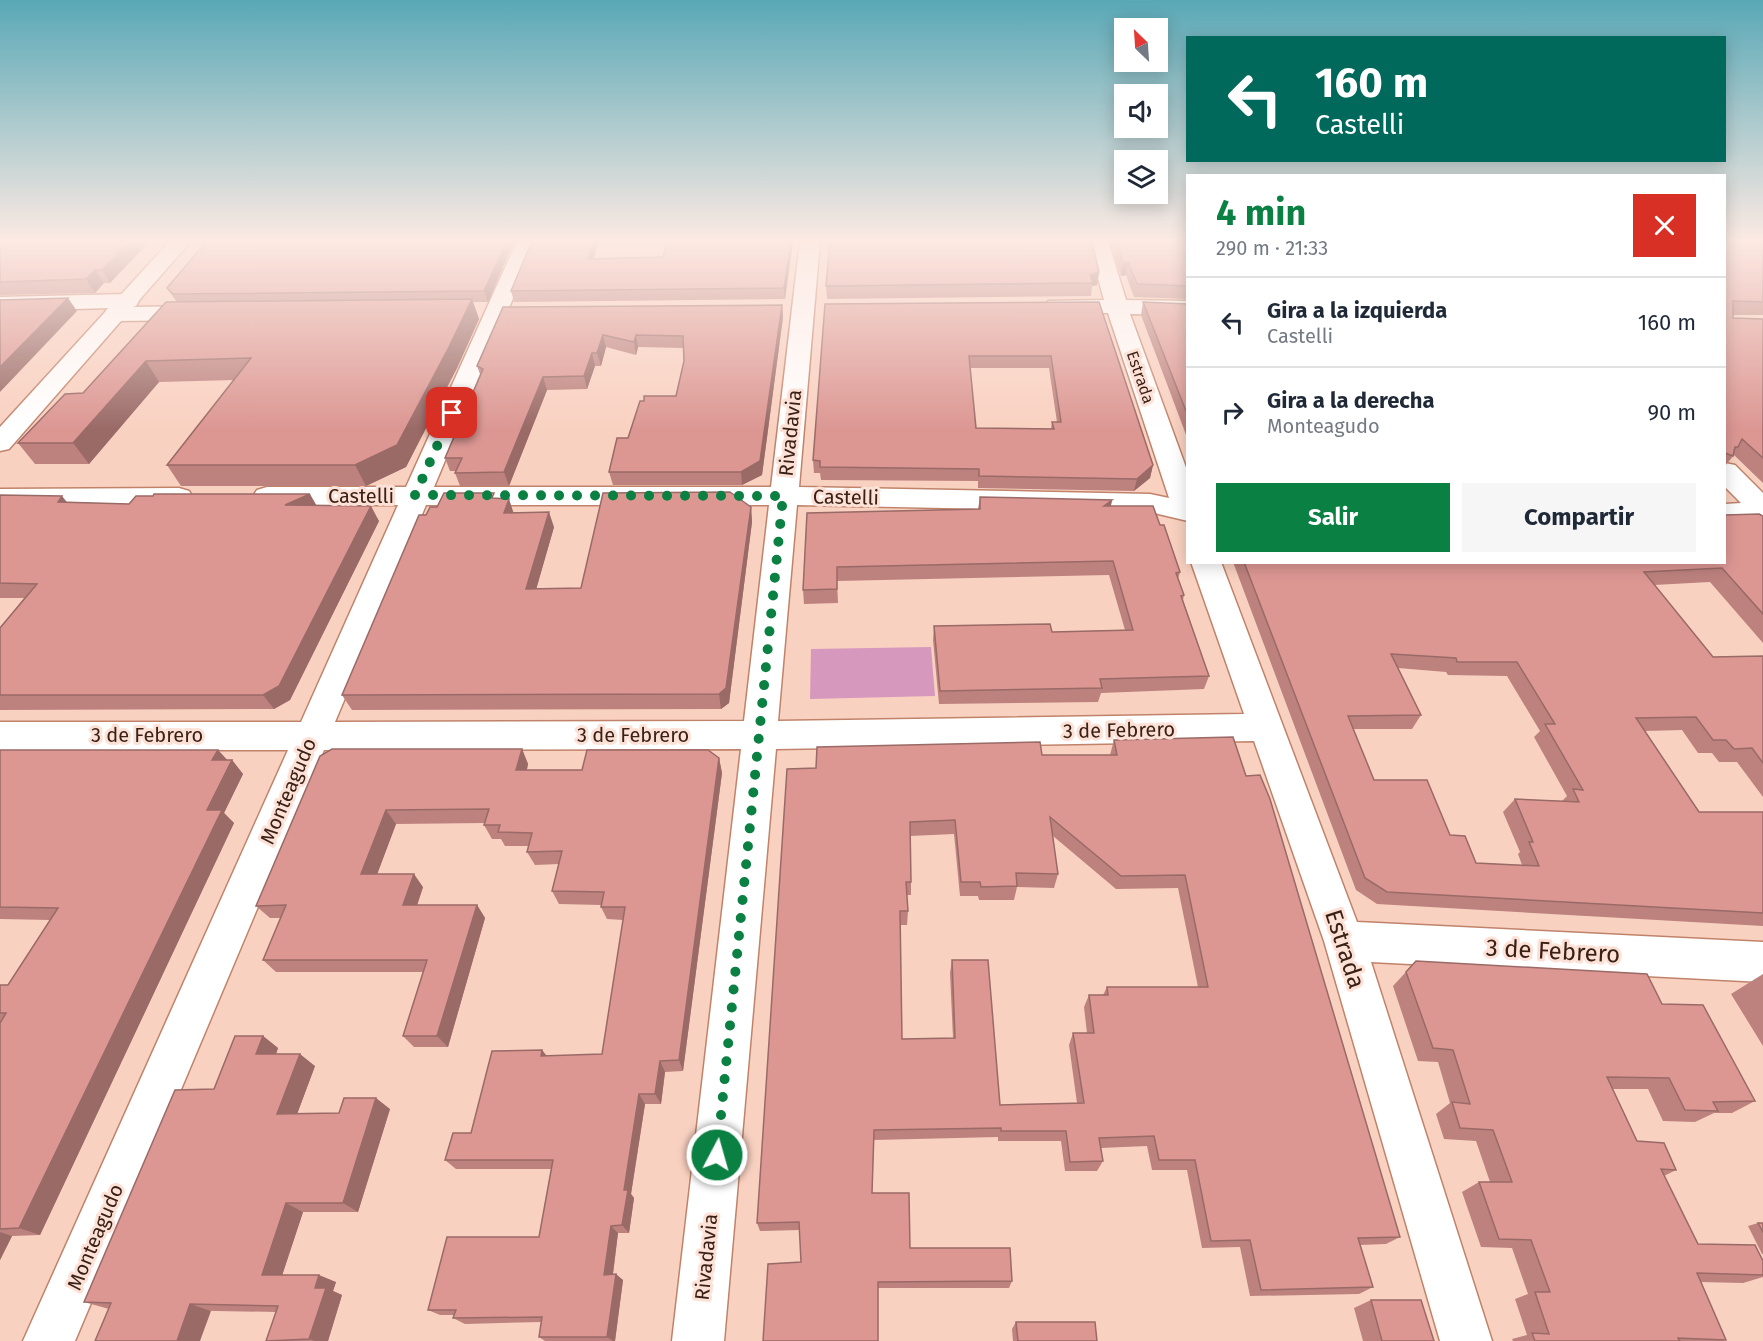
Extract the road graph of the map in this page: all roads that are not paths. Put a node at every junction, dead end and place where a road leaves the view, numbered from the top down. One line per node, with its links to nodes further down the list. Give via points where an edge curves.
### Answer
1 (0, 304): 7 (street)
2 (124, 304): 7 (street)
3 (500, 304): 12 (street, Monteagudo)
4 (804, 304): 15 (street, Rivadavia)
5 (1116, 305): 6 (street); 8 (street); 17 (street, Estrada)
6 (1032, 306)
7 (121, 307): 9 (street); 10 (street)
8 (1186, 308)
9 (222, 313)
10 (0, 442)
11 (1726, 472): 18 (street)
12 (415, 495): 14 (street, Castelli); 15 (street, Castelli); 23 (street, Monteagudo)
13 (202, 496): 16 (street)
14 (237, 496)
15 (783, 496): 19 (street, Castelli, via 1150,503); 24 (street, Rivadavia)
16 (0, 498)
17 (1186, 506)
18 (1763, 511): 20 (street)
19 (1186, 512)
20 (1726, 513)
21 (1207, 564): 22 (street, Estrada)
22 (1266, 727): 24 (street, 3 de Febrero); 26 (street, Estrada)
23 (313, 734): 24 (street, 3 de Febrero); 25 (street, 3 de Febrero); 28 (street, Monteagudo)
24 (760, 735): 29 (street, Rivadavia)
25 (0, 736)
26 (1344, 941): 27 (street, 3 de Febrero); 30 (street, Estrada)
27 (1763, 962)
28 (49, 1341)
29 (698, 1341)
30 (1466, 1341)

